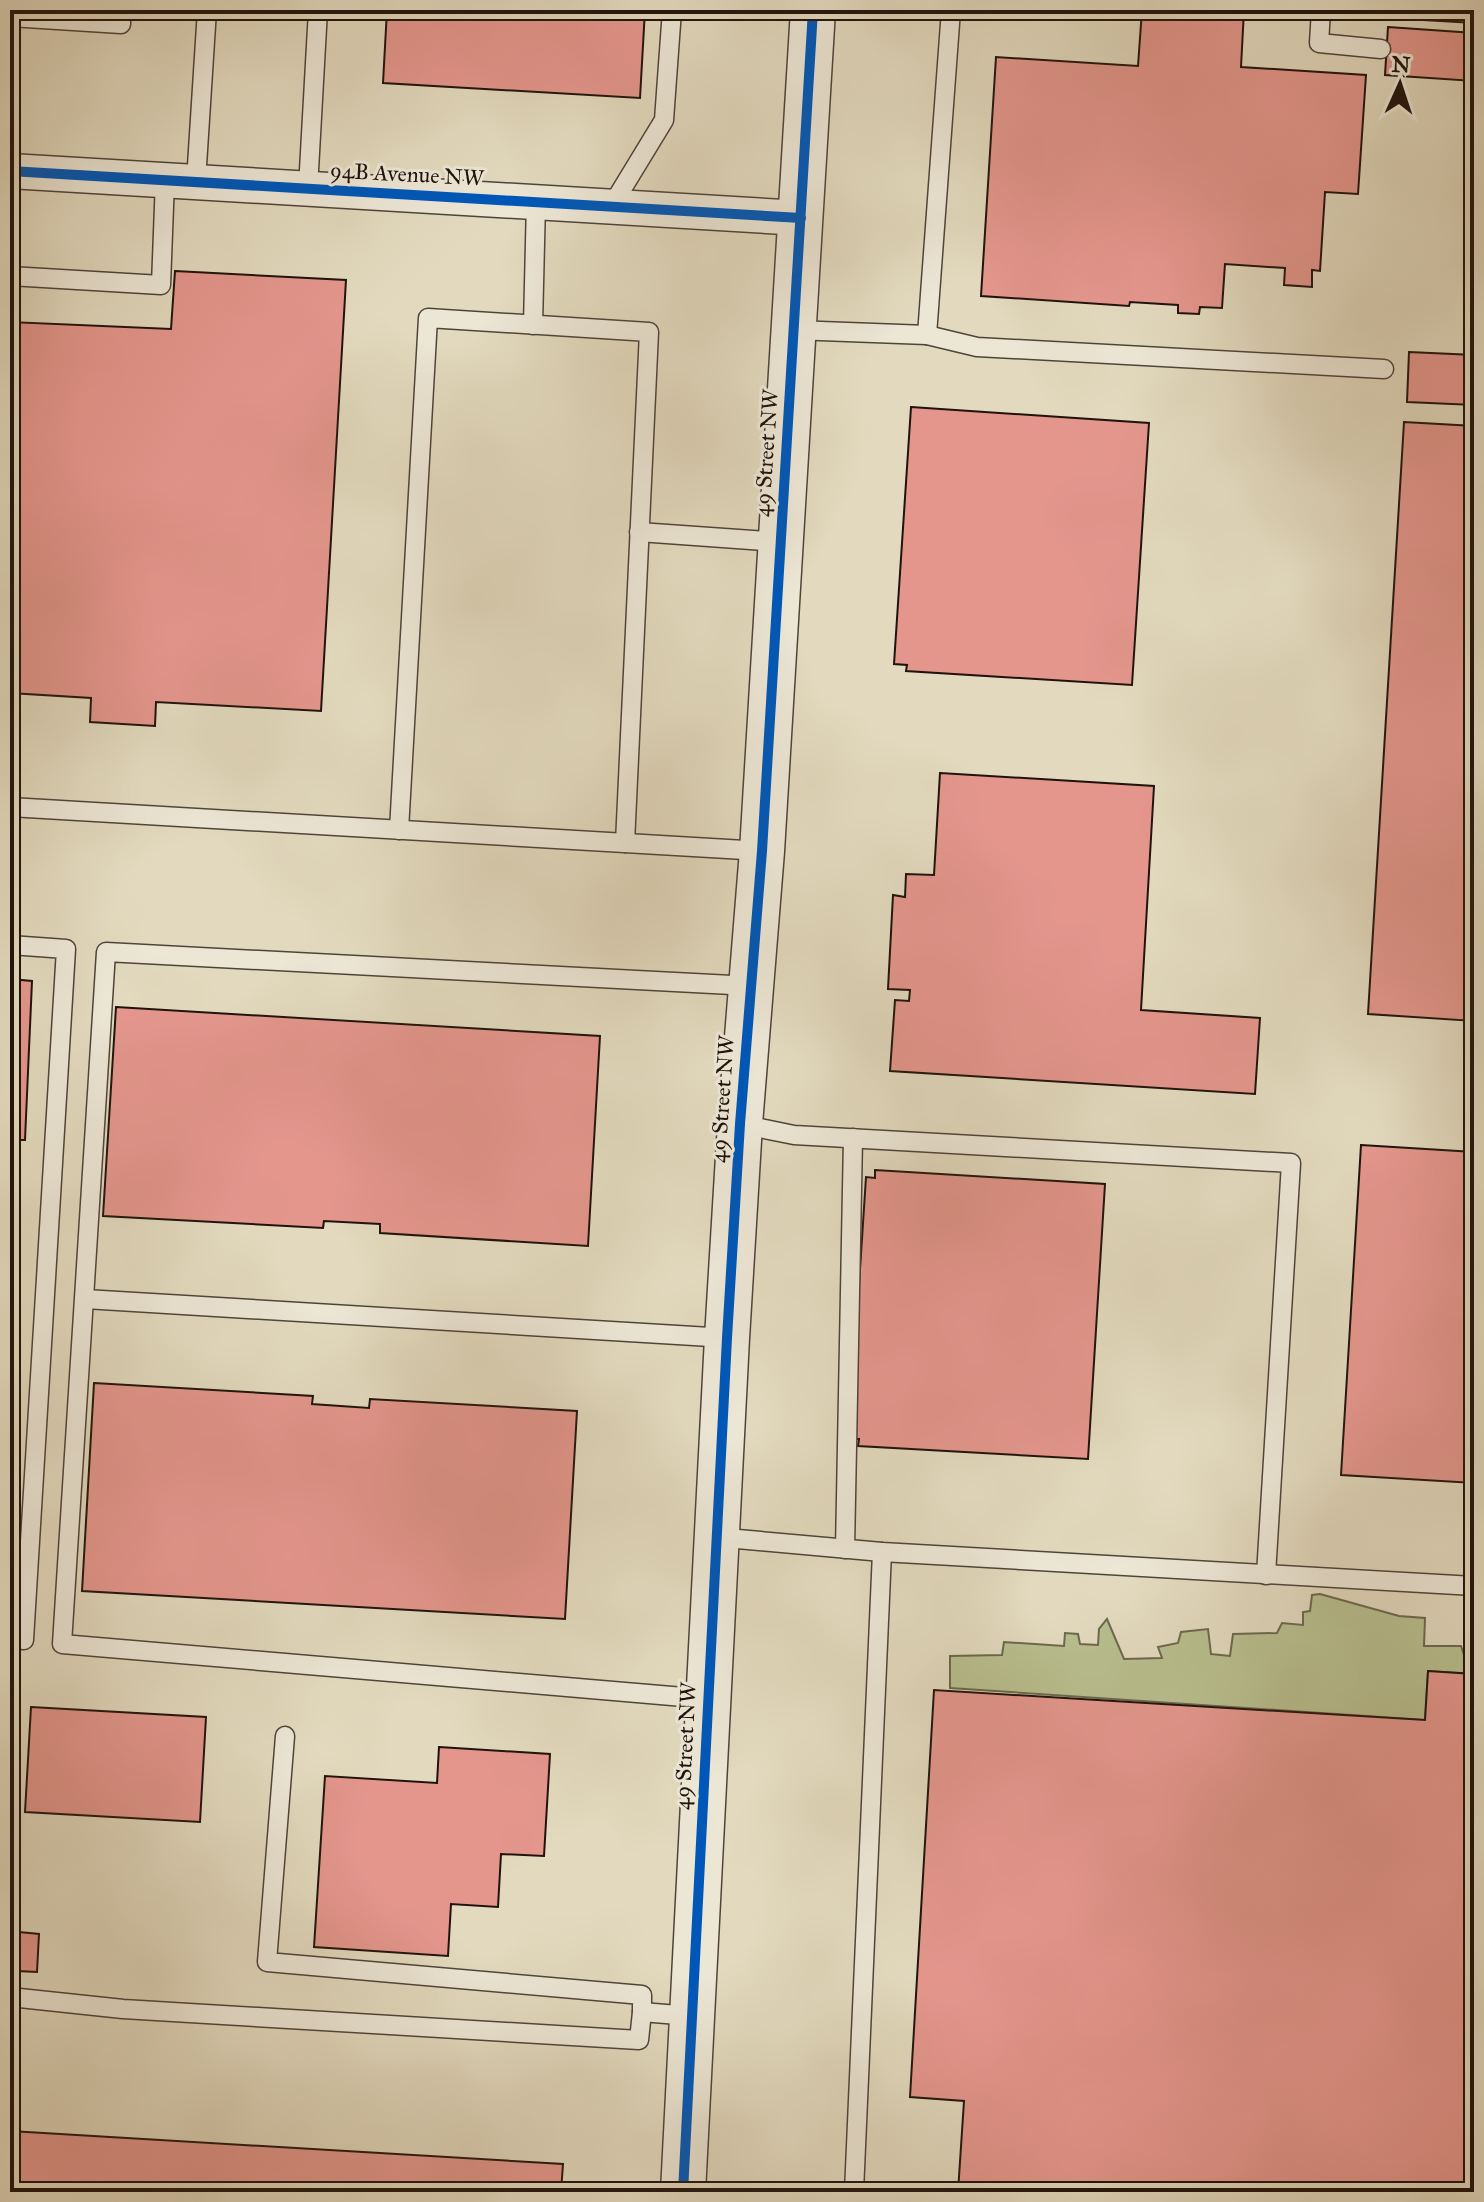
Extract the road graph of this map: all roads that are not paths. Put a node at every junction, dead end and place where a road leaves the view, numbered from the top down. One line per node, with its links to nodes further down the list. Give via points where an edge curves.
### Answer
1 (121, 10): 8 (lane, via 121,24)
2 (207, 10): 11 (lane)
3 (318, 10): 12 (lane)
4 (672, 10): 14 (lane, via 664,120)
5 (813, 10): 15 (street, 49 Street NW)
6 (951, 10): 19 (lane)
7 (1321, 10): 9 (lane, via 1319,43)
8 (10, 17)
9 (1381, 49)
10 (10, 171): 11 (street, 94B Avenue NW)
11 (180, 181): 12 (street, 94B Avenue NW); 16 (lane, via 161,285)
12 (308, 188): 13 (street, 94B Avenue NW)
13 (536, 202): 14 (street, 94B Avenue NW); 17 (lane)
14 (611, 207): 15 (street, 94B Avenue NW)
15 (801, 218): 18 (street, 49 Street NW)
16 (10, 276)
17 (533, 325): 21 (lane, via 649,332); 24 (lane, via 428,318)
18 (794, 330): 19 (lane); 22 (street, 49 Street NW)
19 (927, 335): 20 (lane, via 977,347)
20 (1384, 369)
21 (639, 532): 22 (lane); 25 (lane)
22 (781, 542): 26 (street, 49 Street NW)
23 (10, 807): 24 (lane)
24 (399, 830): 25 (lane)
25 (625, 843): 26 (lane)
26 (762, 851): 28 (street, 49 Street NW)
27 (10, 945): 38 (lane, via 66,949 24,1640)
28 (751, 986): 29 (street, 49 Street NW); 31 (lane, via 106,952)
29 (740, 1124): 30 (lane, via 794,1135); 32 (street, 49 Street NW)
30 (853, 1138): 34 (lane); 36 (lane, via 1291,1163)
31 (85, 1299): 32 (lane); 39 (lane, via 62,1644)
32 (727, 1338): 33 (street, 49 Street NW)
33 (715, 1537): 34 (lane); 39 (street, 49 Street NW)
34 (845, 1549): 35 (lane)
35 (882, 1552): 36 (lane); 45 (lane)
36 (1266, 1575): 37 (lane)
37 (1474, 1586)
38 (10, 1639)
39 (707, 1699): 43 (street, 49 Street NW)
40 (285, 1736): 42 (lane, via 267,1962 642,1995)
41 (10, 1997): 42 (lane, via 123,2009 639,2040)
42 (642, 2012): 43 (lane)
43 (690, 2016): 44 (street, 49 Street NW)
44 (683, 2192)
45 (854, 2192)

